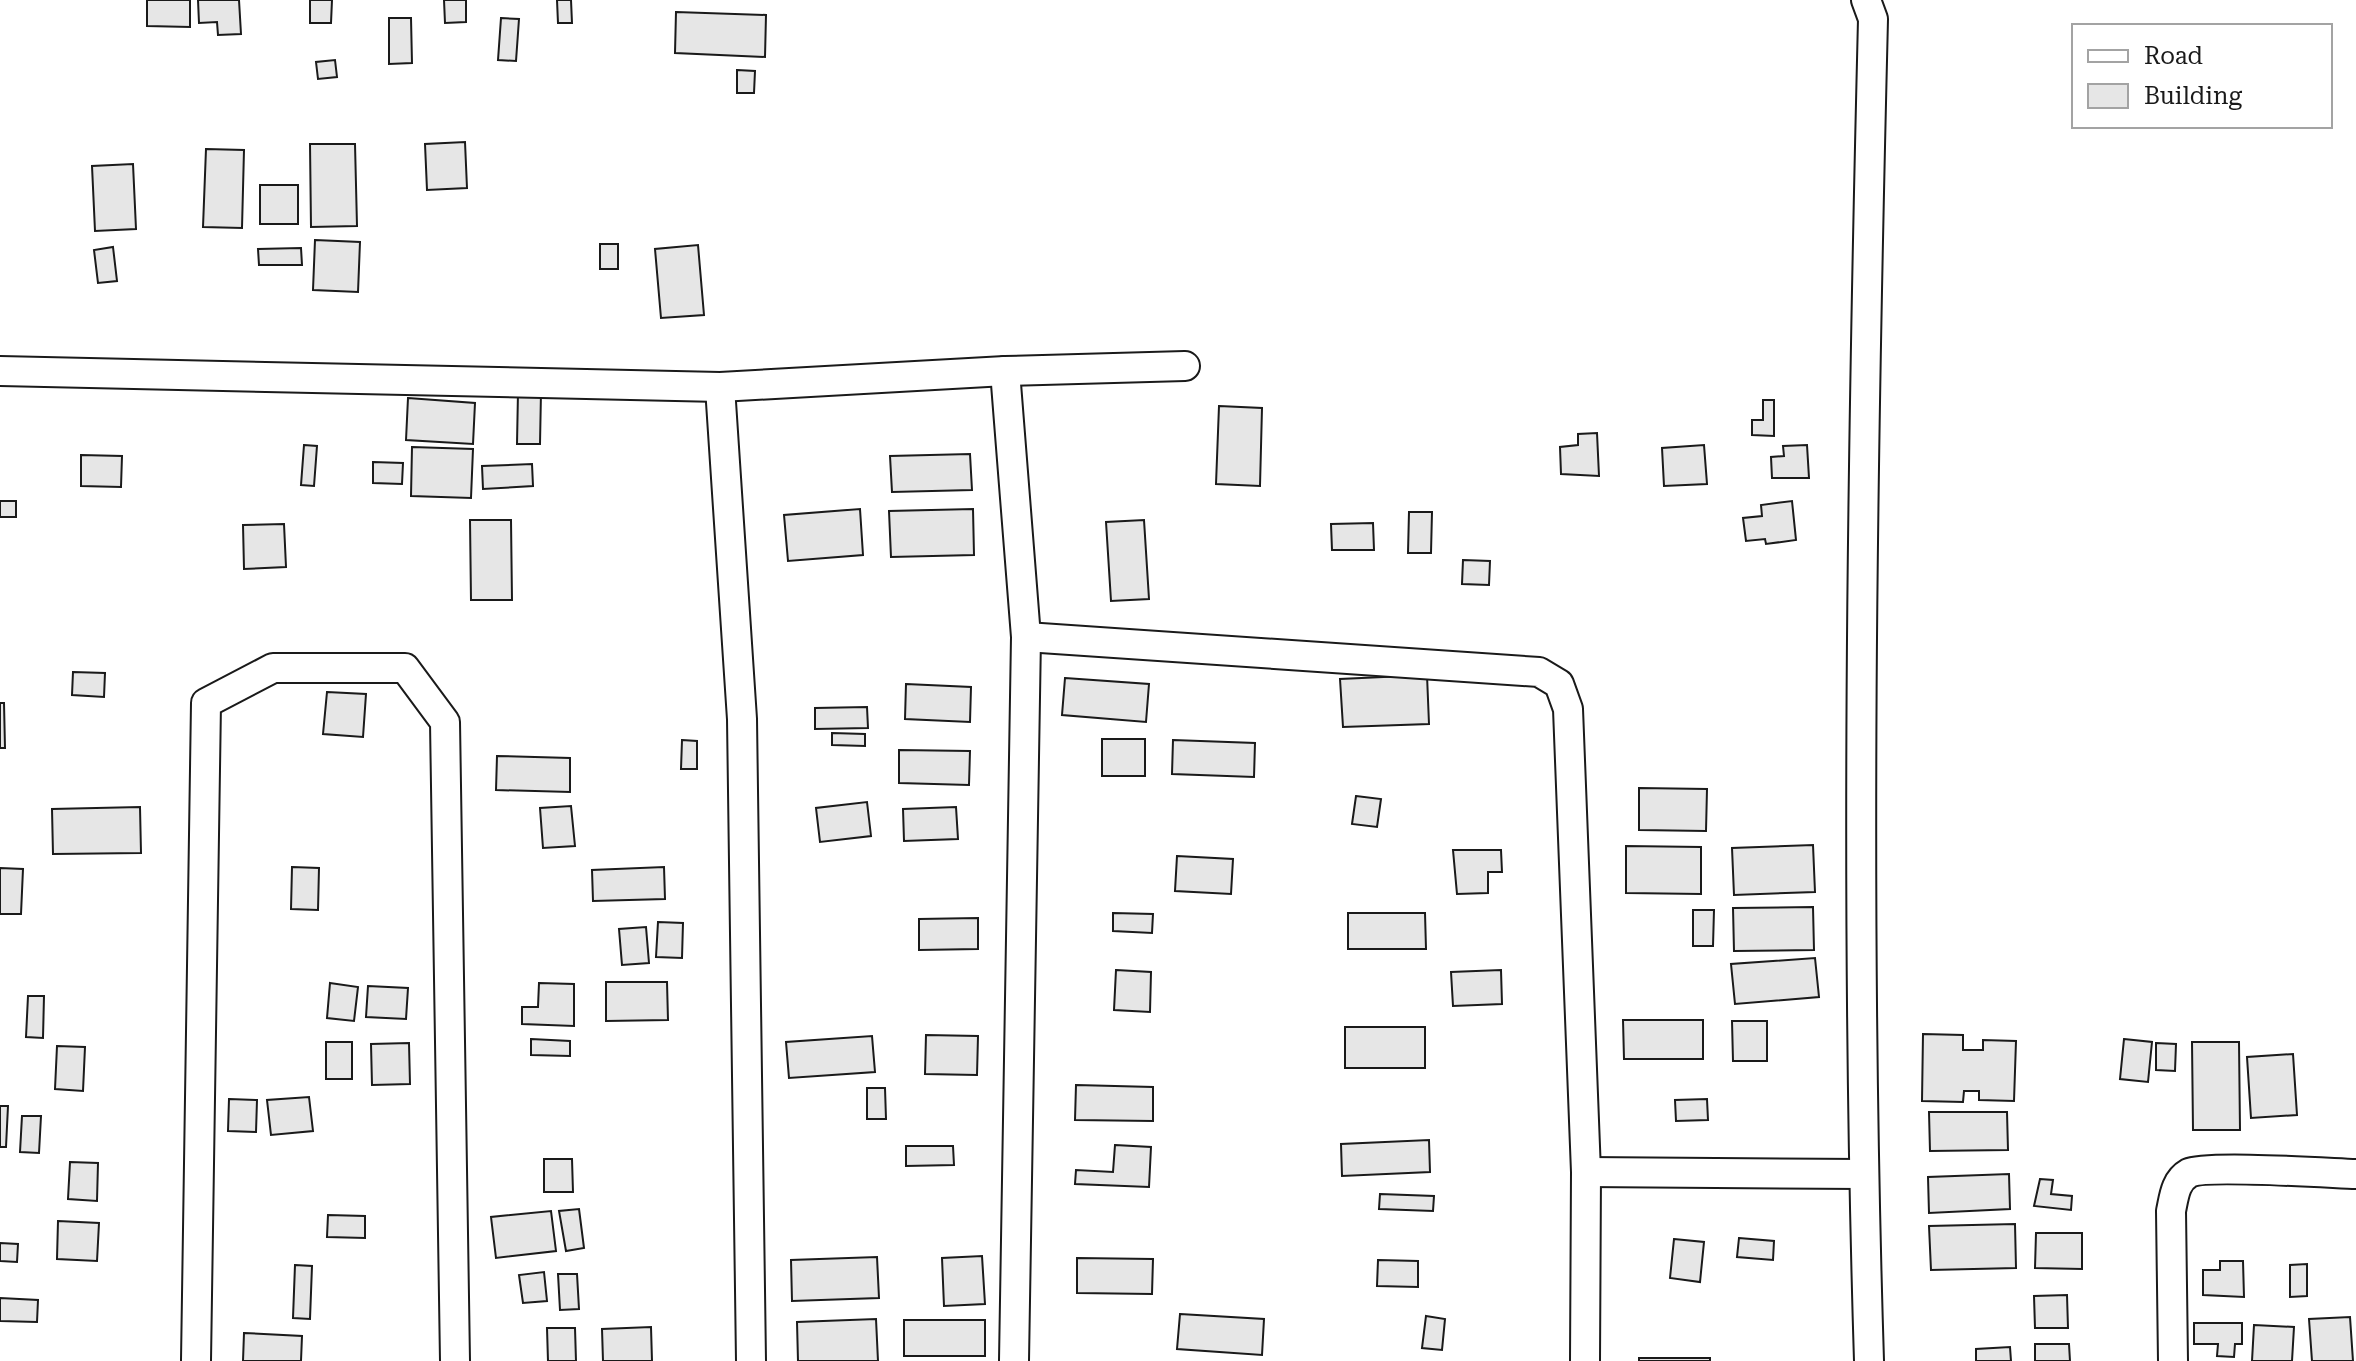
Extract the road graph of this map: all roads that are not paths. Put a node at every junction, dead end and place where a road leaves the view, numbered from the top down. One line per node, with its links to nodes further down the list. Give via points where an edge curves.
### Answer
1 (1866, 0): 8 (street, via 1873,19 1865,373)
2 (1185, 366): 4 (street)
3 (0, 371): 5 (street)
4 (1005, 371): 5 (street); 6 (street)
5 (720, 387): 12 (street, via 742,719)
6 (1026, 637): 7 (street, via 1539,672 1559,684 1568,709); 13 (street)
7 (1586, 1172): 8 (street); 14 (street)
8 (1863, 1174): 15 (street)
9 (2356, 1174): 16 (street, via 2214,1169 2189,1174 2175,1188)
10 (196, 1361): 11 (street, via 206,703 273,668 405,668 445,722)
11 (455, 1361)
12 (751, 1361)
13 (1014, 1361)
14 (1585, 1361)
15 (1869, 1361)
16 (2173, 1361)

